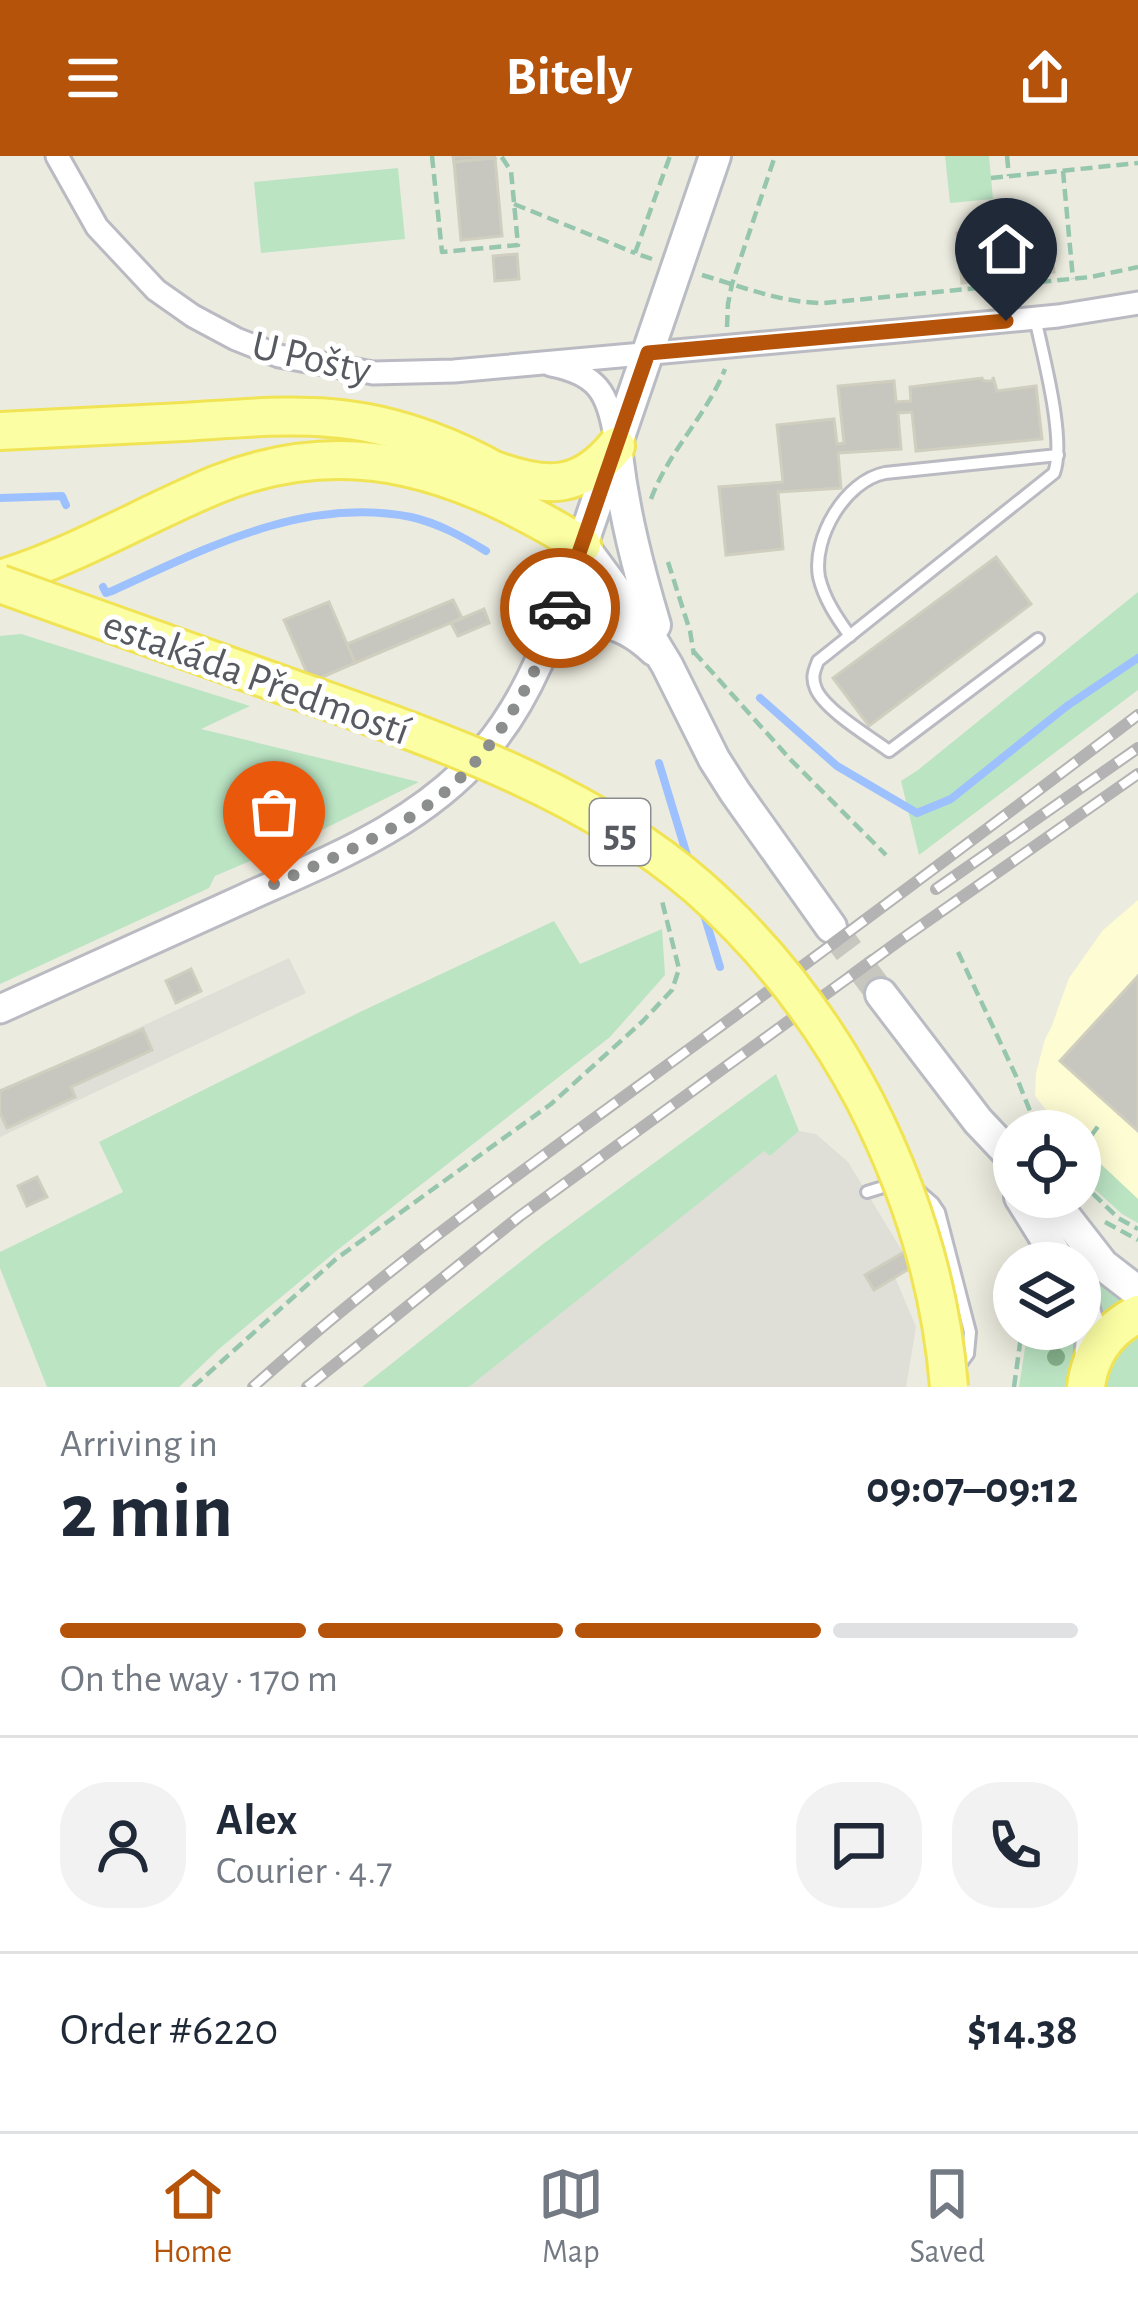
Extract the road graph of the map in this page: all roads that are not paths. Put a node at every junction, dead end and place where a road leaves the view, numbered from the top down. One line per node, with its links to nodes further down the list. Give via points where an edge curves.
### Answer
1 (57, 156): 6 (street, U Pošty, via 128,262 174,303 236,339 279,356 373,373)
2 (715, 156): 5 (main road)
3 (1138, 302): 4 (street, U Pošty)
4 (1035, 318): 5 (street, U Pošty); 9 (lane)
5 (648, 353): 6 (street, U Pošty); 8 (main road)
6 (526, 362): 8 (street, via 569,369 596,384 609,404)
7 (0, 431): 10 (main road, via 336,418 410,435)
8 (616, 446): 10 (main road, via 566,481); 11 (main road); 16 (main road, via 631,543)
9 (1058, 455): 13 (lane, via 1050,477); 13 (lane, via 884,473 856,487 818,559 820,583)
10 (497, 471): 11 (main road)
11 (582, 545): 12 (main road, via 440,474 337,460 245,474); 15 (street); 16 (main road)
12 (0, 582): 37 (main road, estakáda Předmostí / 55, bridge, via 467,754 569,802 698,887 801,999 880,1130 932,1272)
13 (850, 636): 14 (lane, via 818,661 814,687 889,752)
14 (1038, 639)
15 (546, 647): 16 (street, via 578,626 607,623); 19 (street, via 487,748 438,798 350,850)
16 (667, 665): 17 (main road, via 724,775)
17 (831, 927)
18 (880, 994): 20 (main road)
19 (0, 1009)
20 (978, 1121): 21 (main road); 22 (main road)
21 (993, 1137)
22 (993, 1148)
23 (897, 1171): 25 (lane)
24 (867, 1192): 25 (lane, via 904,1184)
25 (926, 1194): 29 (lane)
26 (1077, 1218): 27 (main road)
27 (1094, 1231): 30 (main road); 31 (main road, via 1117,1278)
28 (908, 1240): 29 (lane, via 927,1240)
29 (952, 1262): 34 (lane)
30 (1138, 1264)
31 (1138, 1292)
32 (925, 1300): 34 (lane, via 953,1307)
33 (1138, 1314): 35 (main road, via 1106,1336)
34 (967, 1322): 36 (lane, via 968,1354)
35 (1086, 1378)
36 (937, 1387)
37 (949, 1387)

